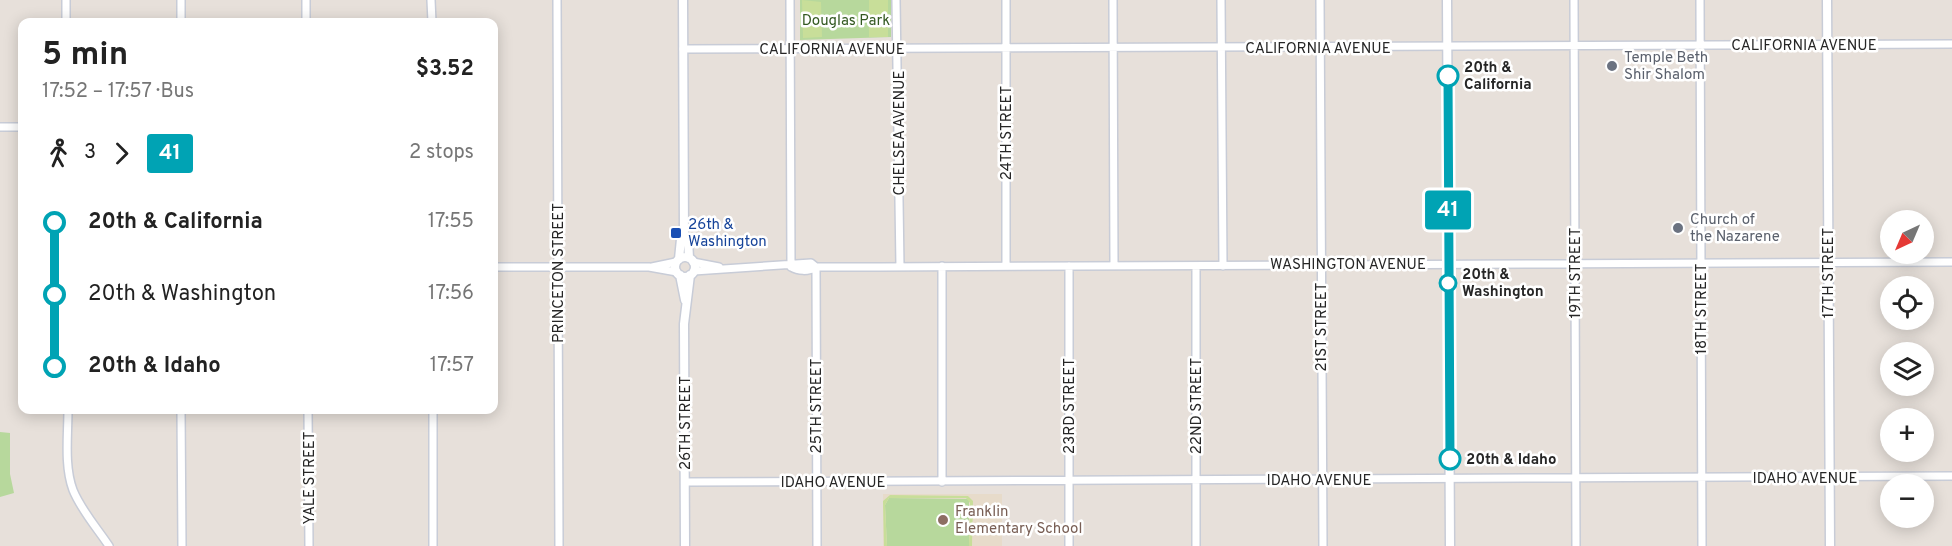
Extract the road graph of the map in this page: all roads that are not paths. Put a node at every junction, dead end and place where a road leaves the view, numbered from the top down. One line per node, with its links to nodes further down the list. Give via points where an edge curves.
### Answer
1 (66, 0): 17 (street)
2 (181, 0): 18 (street)
3 (306, 0): 19 (street)
4 (431, 0): 20 (street)
5 (557, 0): 51 (street, PRINCETON STREET)
6 (683, 0): 31 (street, 26TH STREET)
7 (790, 0): 32 (street)
8 (896, 0): 27 (street, CHELSEA AVENUE)
9 (1006, 0): 28 (street, 24TH STREET)
10 (1113, 0): 25 (street)
11 (1221, 0): 29 (street)
12 (1320, 0): 30 (street, 21ST STREET)
13 (1447, 0): 26 (street)
14 (1574, 0): 22 (street, 19TH STREET)
15 (1700, 0): 23 (street, 18TH STREET)
16 (1827, 0): 24 (street, 17TH STREET)
17 (66, 18)
18 (181, 18)
19 (306, 18)
20 (432, 18)
21 (1952, 44): 24 (street, CALIFORNIA AVENUE)
22 (1574, 45): 23 (street, CALIFORNIA AVENUE); 26 (street, CALIFORNIA AVENUE); 40 (street, 19TH STREET)
23 (1701, 45): 24 (street, CALIFORNIA AVENUE); 37 (street, 18TH STREET)
24 (1828, 45): 38 (street, 17TH STREET)
25 (1114, 47): 28 (street, CALIFORNIA AVENUE); 29 (street, CALIFORNIA AVENUE); 47 (street)
26 (1448, 47): 30 (street, CALIFORNIA AVENUE); 42 (street)
27 (898, 48): 28 (street, CALIFORNIA AVENUE); 32 (street, CALIFORNIA AVENUE); 55 (street, CHELSEA AVENUE)
28 (1006, 48): 45 (street, 24TH STREET)
29 (1222, 48): 30 (street, CALIFORNIA AVENUE); 49 (street)
30 (1321, 48): 41 (street, 21ST STREET)
31 (683, 49): 32 (street, CALIFORNIA AVENUE); 35 (street, 26TH STREET)
32 (791, 49): 53 (street)
33 (0, 127): 34 (street)
34 (18, 127)
35 (684, 236): 36 (street, 26TH STREET); 43 (street, 26TH STREET, via 688,239)
36 (677, 261): 43 (street); 52 (street); 56 (street, 26TH STREET)
37 (1701, 262): 38 (street, WASHINGTON AVENUE); 40 (street, WASHINGTON AVENUE); 64 (street, 18TH STREET)
38 (1828, 262): 39 (street, WASHINGTON AVENUE); 65 (street, 17TH STREET)
39 (1952, 262)
40 (1575, 263): 42 (street, WASHINGTON AVENUE); 66 (street, 19TH STREET)
41 (1321, 264): 42 (street, WASHINGTON AVENUE); 49 (street, WASHINGTON AVENUE); 68 (street, 21ST STREET)
42 (1448, 264): 63 (street)
43 (692, 266): 53 (street, WASHINGTON AVENUE); 56 (street); 57 (street, 26TH STREET)
44 (942, 266): 45 (street, WASHINGTON AVENUE); 55 (street, WASHINGTON AVENUE); 72 (street)
45 (1006, 266): 46 (street, WASHINGTON AVENUE)
46 (1069, 266): 47 (street, WASHINGTON AVENUE); 69 (street, 23RD STREET)
47 (1114, 266): 48 (street, WASHINGTON AVENUE)
48 (1196, 266): 49 (street, WASHINGTON AVENUE); 67 (street, 22ND STREET)
49 (1223, 266)
50 (498, 267): 51 (street)
51 (558, 267): 52 (street); 77 (street, PRINCETON STREET)
52 (649, 267): 56 (street)
53 (791, 267): 54 (street, WASHINGTON AVENUE, via 811,263)
54 (816, 267): 55 (street, WASHINGTON AVENUE); 71 (street, 25TH STREET)
55 (900, 267)
56 (678, 274): 57 (street, 26TH STREET)
57 (685, 300): 70 (street, 26TH STREET)
58 (68, 414): 73 (street, via 68,471 72,488)
59 (182, 414): 74 (street)
60 (308, 414): 75 (street, YALE STREET)
61 (433, 414): 76 (street)
62 (1952, 476): 65 (street, IDAHO AVENUE)
63 (1450, 478): 66 (street, IDAHO AVENUE); 68 (street, IDAHO AVENUE); 83 (street)
64 (1702, 478): 65 (street, IDAHO AVENUE); 66 (street, IDAHO AVENUE); 85 (street, 18TH STREET)
65 (1830, 478): 86 (street, 17TH STREET)
66 (1575, 479): 84 (street, 19TH STREET)
67 (1196, 480): 68 (street, IDAHO AVENUE); 69 (street, IDAHO AVENUE); 81 (street, 22ND STREET)
68 (1323, 480): 82 (street, 21ST STREET)
69 (1069, 481): 72 (street, IDAHO AVENUE); 80 (street, 23RD STREET)
70 (686, 482): 71 (street, IDAHO AVENUE); 78 (street, 26TH STREET)
71 (816, 482): 72 (street, IDAHO AVENUE); 79 (street, 25TH STREET)
72 (942, 482)
73 (109, 546)
74 (182, 546)
75 (309, 546)
76 (433, 546)
77 (559, 546)
78 (685, 546)
79 (817, 546)
80 (1069, 546)
81 (1196, 546)
82 (1323, 546)
83 (1450, 546)
84 (1576, 546)
85 (1702, 546)
86 (1830, 546)

